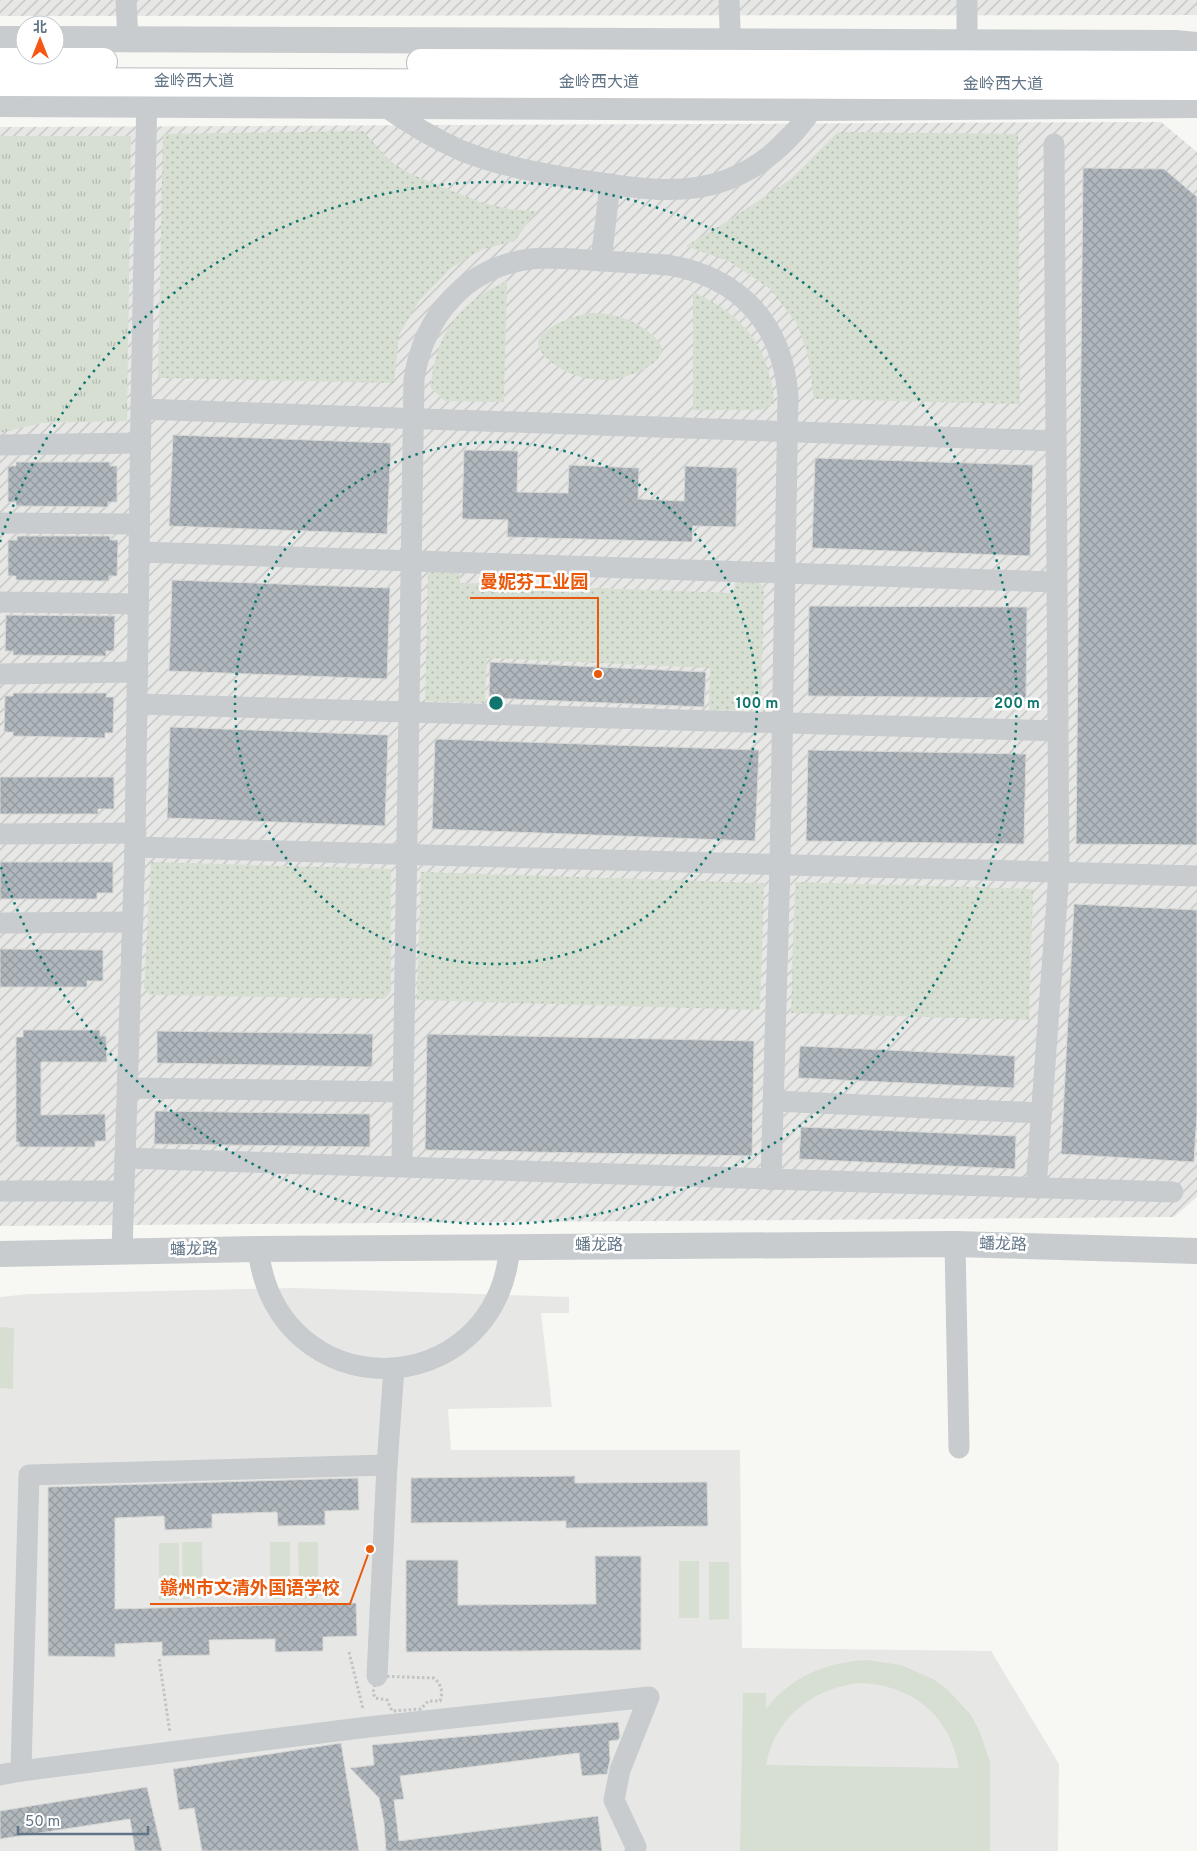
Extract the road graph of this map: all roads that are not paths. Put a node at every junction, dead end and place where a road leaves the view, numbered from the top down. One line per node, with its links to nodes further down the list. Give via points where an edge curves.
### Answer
1 (126, 0): 7 (street)
2 (730, 0): 9 (street)
3 (967, 0): 10 (street)
4 (0, 39): 5 (street)
5 (15, 39)
6 (65, 39): 7 (street)
7 (128, 40): 9 (street)
8 (1197, 45): 10 (street, via 1165,43)
9 (731, 53): 10 (main road, 金岭西大道); 11 (main road, 金岭西大道)
10 (967, 54): 13 (main road, 金岭西大道)
11 (0, 62)
12 (0, 82): 14 (main road, 金岭西大道)
13 (1195, 86): 14 (main road, 金岭西大道); 17 (street)
14 (147, 93): 15 (street); 16 (street); 21 (street)
15 (0, 104)
16 (384, 106): 17 (street); 19 (street, via 434,137 487,160 525,170)
17 (813, 108): 19 (street, via 775,153 723,181 668,190)
18 (1054, 144): 24 (street)
19 (610, 184): 20 (street)
20 (602, 261): 22 (street, via 548,258 521,261 494,269 463,288 439,314 422,344 414,379); 23 (street, via 686,268 737,292 771,333 784,363 788,395)
21 (141, 409): 22 (street); 25 (street)
22 (413, 419): 23 (street); 30 (street)
23 (787, 431): 24 (street); 31 (street)
24 (1056, 441): 32 (street)
25 (140, 443): 26 (street); 28 (street)
26 (0, 445)
27 (0, 523): 28 (street)
28 (139, 524): 29 (street)
29 (139, 552): 30 (street); 34 (street)
30 (411, 561): 31 (street); 38 (street)
31 (785, 573): 32 (street); 39 (street)
32 (1057, 582): 40 (street)
33 (0, 602): 34 (street)
34 (138, 604): 35 (street)
35 (138, 672): 36 (street); 37 (street)
36 (0, 674)
37 (137, 704): 38 (street); 42 (street)
38 (408, 712): 39 (street); 43 (street)
39 (783, 723): 40 (street); 44 (street)
40 (1058, 731): 45 (street)
41 (0, 834): 42 (street)
42 (136, 840): 43 (street); 48 (street)
43 (406, 854): 44 (street); 50 (street)
44 (780, 865): 45 (street); 51 (street)
45 (1059, 872): 46 (street); 52 (street)
46 (1197, 876)
47 (0, 922): 48 (street)
48 (133, 922): 49 (street)
49 (128, 1088): 50 (street); 53 (street)
50 (403, 1092): 54 (street)
51 (774, 1102): 52 (street); 55 (street)
52 (1041, 1113): 56 (street)
53 (125, 1158): 54 (street); 58 (street)
54 (402, 1165): 55 (street)
55 (771, 1180): 56 (street)
56 (1036, 1188): 59 (street)
57 (0, 1191): 58 (street)
58 (124, 1191): 63 (street)
59 (1173, 1192)
60 (955, 1244): 61 (street, 蟠龙路); 64 (street, 蟠龙路); 67 (street)
61 (510, 1247): 62 (street, 蟠龙路); 66 (street, via 501,1289 478,1326 452,1349 420,1364)
62 (258, 1249): 63 (street, 蟠龙路); 66 (street, via 264,1284 271,1300 304,1340 351,1364)
63 (122, 1251): 65 (street, 蟠龙路)
64 (1197, 1251)
65 (0, 1254)
66 (394, 1368): 68 (street)
67 (959, 1448)
68 (387, 1465): 69 (street); 70 (street, via 29,1475)
69 (377, 1676)
70 (22, 1771): 71 (street); 72 (street, via 368,1727 649,1697 620,1770 614,1800)
71 (0, 1775)
72 (635, 1851)

